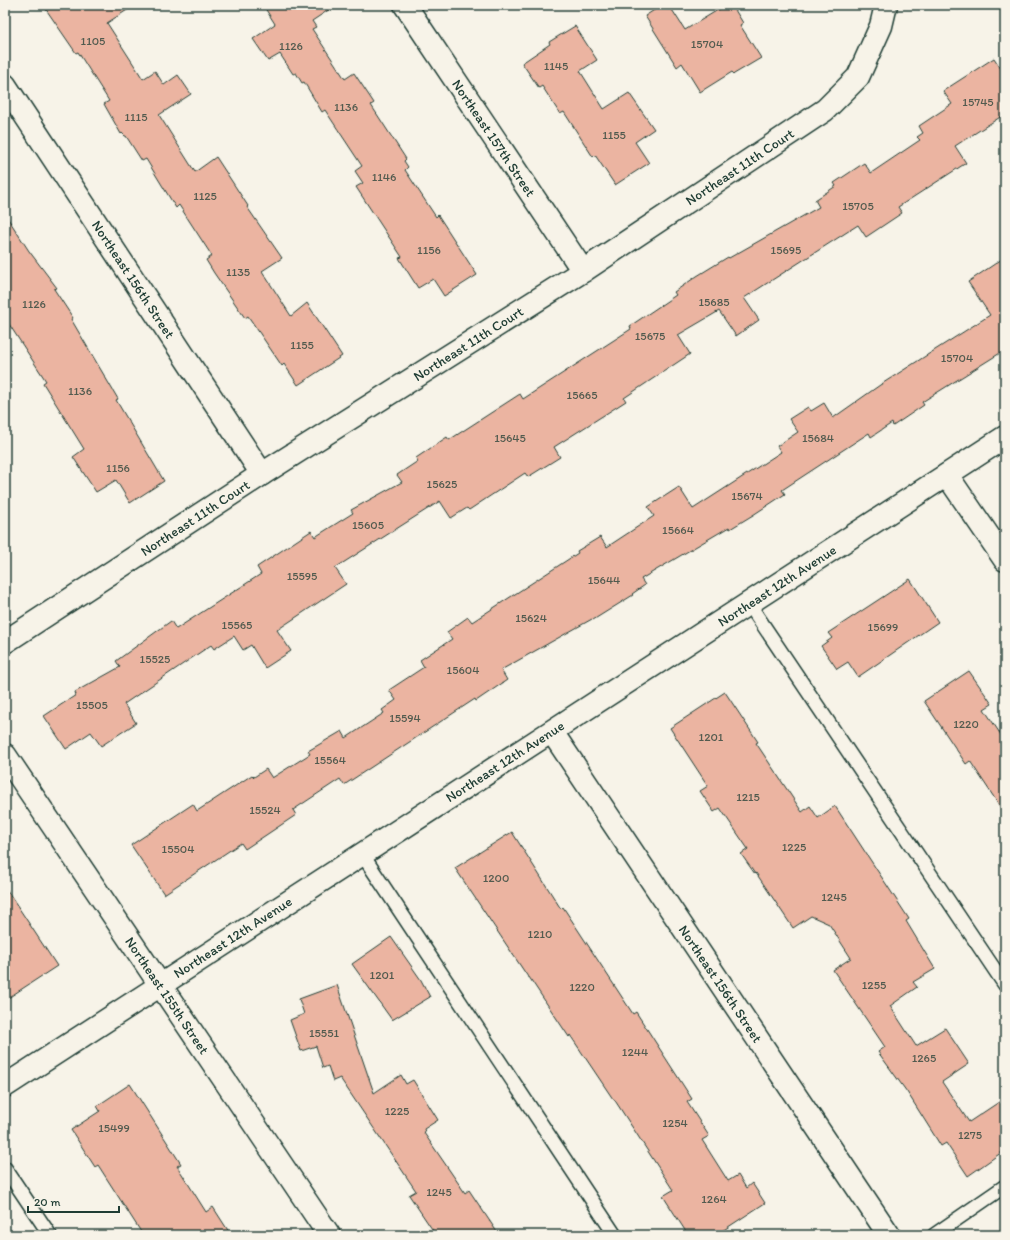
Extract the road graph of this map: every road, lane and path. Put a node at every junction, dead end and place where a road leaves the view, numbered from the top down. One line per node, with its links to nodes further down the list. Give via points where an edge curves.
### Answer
1 (405, 5): 4 (street, Northeast 157th Street)
2 (886, 5): 4 (street, Northeast 11th Court, via 882,26 858,77 825,110)
3 (5, 85): 6 (street, Northeast 156th Street)
4 (583, 271): 6 (street, Northeast 11th Court)
5 (1005, 437): 7 (street, Northeast 12th Avenue)
6 (262, 474): 10 (street, Northeast 11th Court)
7 (947, 475): 8 (street); 9 (street, Northeast 12th Avenue)
8 (1005, 560)
9 (749, 604): 11 (street, Northeast 12th Avenue); 15 (lane)
10 (5, 642)
11 (552, 732): 13 (street, Northeast 12th Avenue); 22 (street, Northeast 156th Street)
12 (5, 755): 14 (street, Northeast 155th Street)
13 (362, 854): 14 (street, Northeast 12th Avenue); 21 (lane)
14 (160, 984): 16 (street, Northeast 12th Avenue); 20 (street, Northeast 155th Street)
15 (1005, 985)
16 (5, 1086)
17 (5, 1168): 19 (lane)
18 (1005, 1186): 23 (lane)
19 (50, 1235)
20 (329, 1235)
21 (615, 1235)
22 (889, 1235)
23 (934, 1235)

